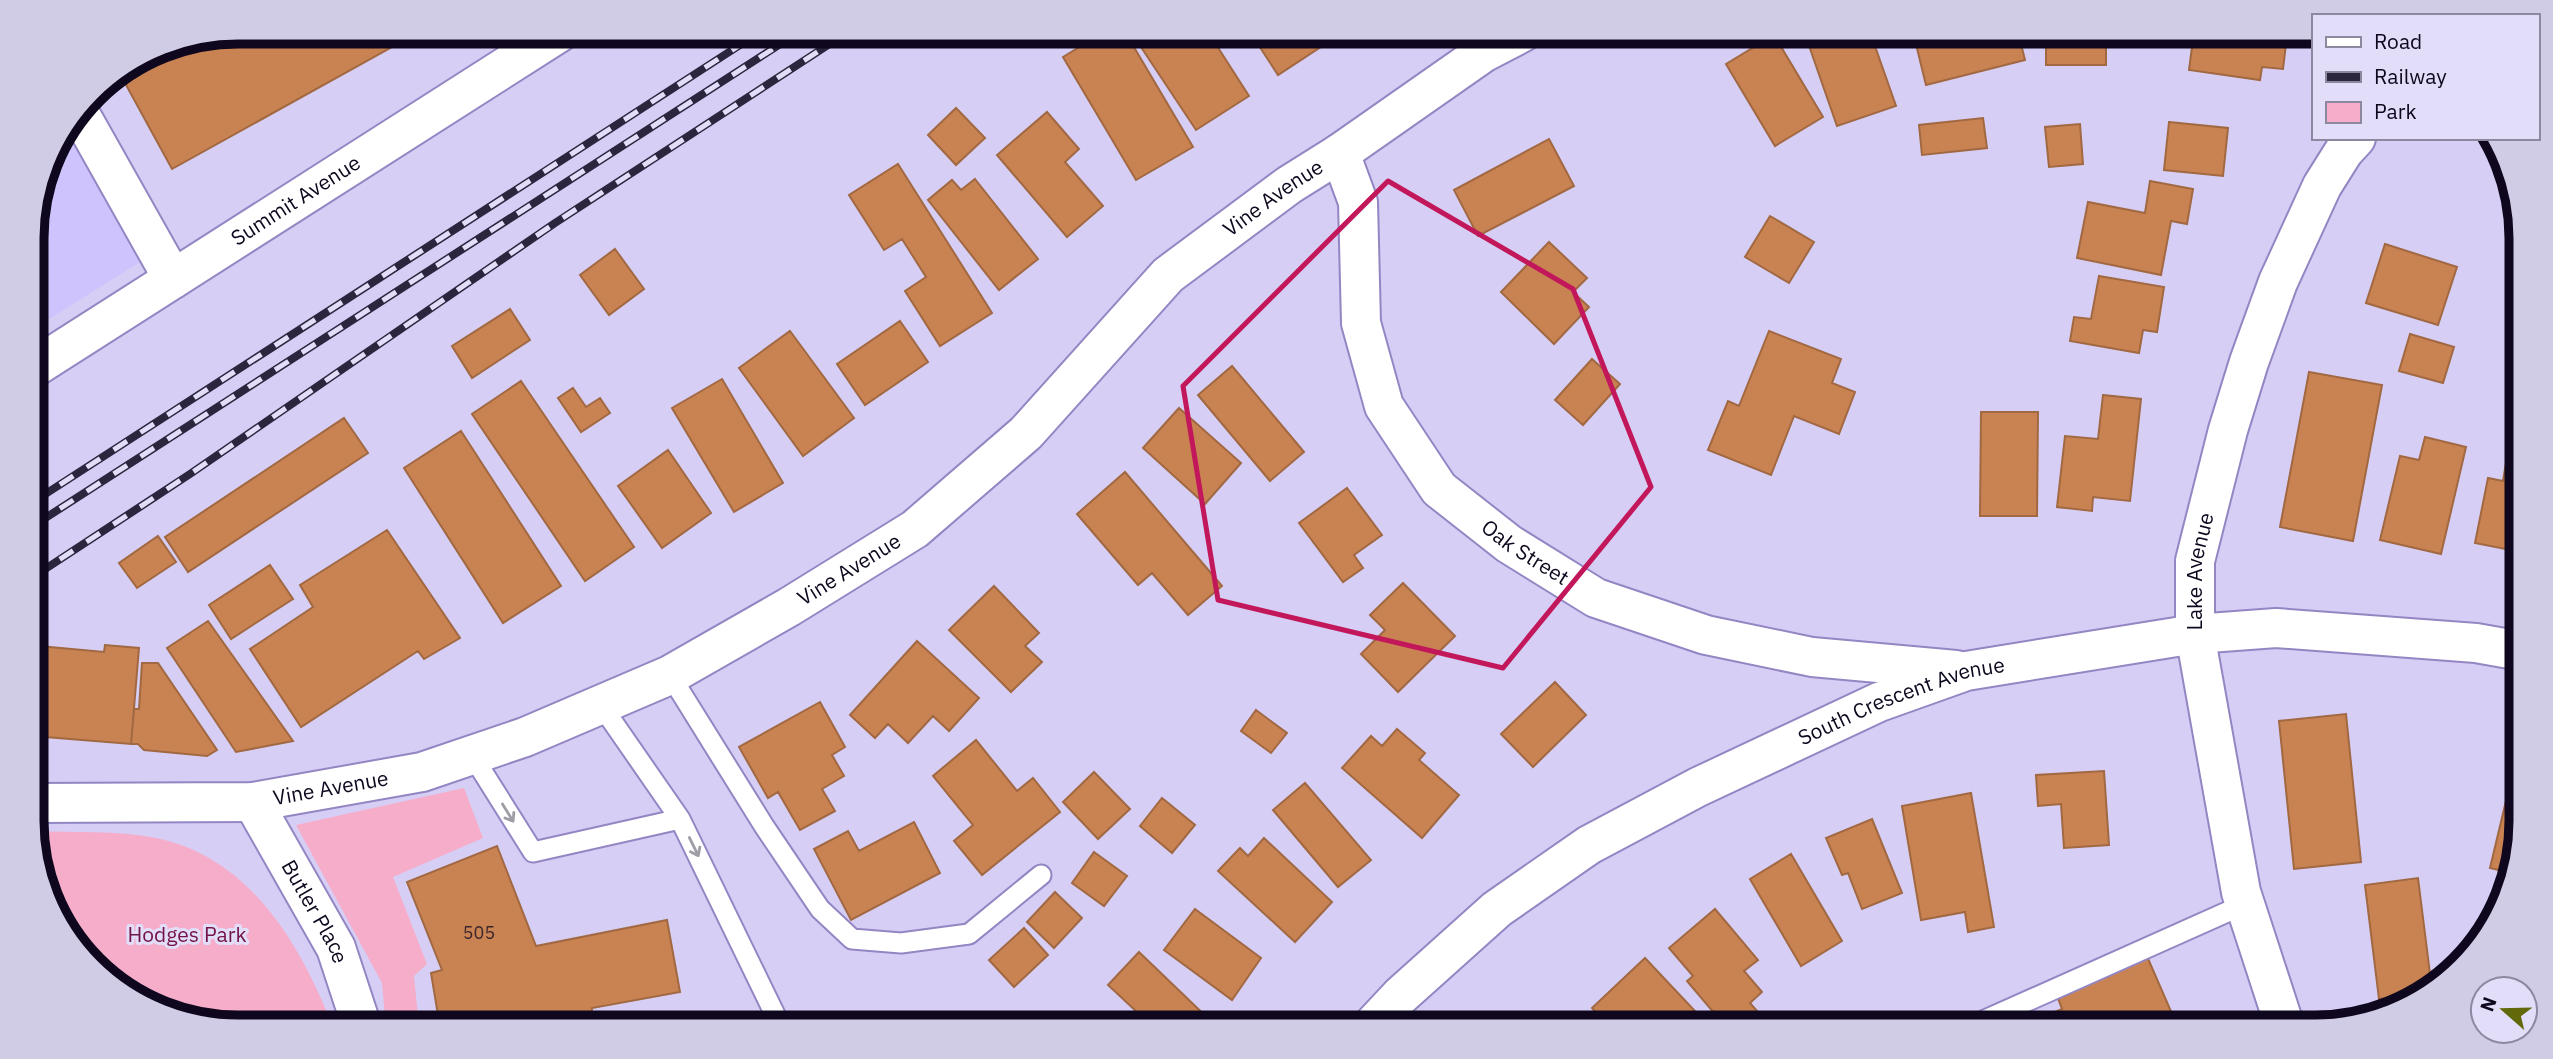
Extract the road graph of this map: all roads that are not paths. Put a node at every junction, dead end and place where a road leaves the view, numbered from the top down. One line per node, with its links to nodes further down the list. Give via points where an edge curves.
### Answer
1 (541, 44): 6 (street, Summit Avenue)
2 (1500, 44): 5 (street, Vine Avenue)
3 (84, 120): 6 (street)
4 (2354, 140): 8 (street, Lake Avenue, via 2322,186 2278,282 2249,362 2194,561)
5 (1340, 153): 10 (street, Oak Street, via 1358,202 1361,323 1384,406 1439,489 1509,544 1596,598 1706,635 1812,657); 11 (street, Vine Avenue, via 1168,275 1026,433 915,529)
6 (173, 279): 7 (street, Summit Avenue)
7 (44, 361)
8 (2195, 634): 9 (street, South Crescent Avenue, via 2276,628); 10 (street, South Crescent Avenue); 18 (street, Lake Avenue)
9 (2509, 649)
10 (1966, 671): 21 (street, South Crescent Avenue, via 1879,702 1698,787 1589,845 1497,909)
11 (670, 675): 12 (street, Vine Avenue); 17 (lane, via 820,909 852,939 901,943 970,934)
12 (601, 705): 13 (street, Vine Avenue); 16 (lane)
13 (472, 755): 14 (street, Vine Avenue, via 422,772); 16 (lane, one-way to 16, via 533,852)
14 (253, 802): 15 (street, Vine Avenue); 19 (street, Butler Place, via 336,948)
15 (44, 803)
16 (680, 819): 20 (lane, one-way to 20)
17 (1041, 875)
18 (2245, 904): 22 (lane); 23 (street, Lake Avenue)
19 (358, 1015)
20 (775, 1015)
21 (1382, 1015)
22 (1996, 1015)
23 (2281, 1015)

